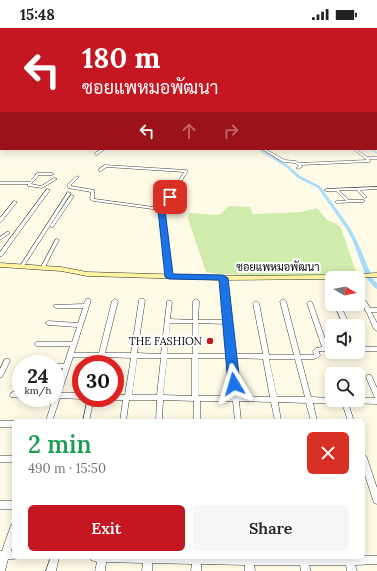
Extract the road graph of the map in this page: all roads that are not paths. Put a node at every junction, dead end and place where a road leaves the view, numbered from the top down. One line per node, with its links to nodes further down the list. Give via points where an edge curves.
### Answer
1 (102, 150): 4 (street)
2 (265, 150): 5 (street, via 284,162 296,162 298,166 370,161)
3 (355, 150): 5 (street)
4 (96, 154)
5 (367, 158): 6 (street)
6 (377, 158)
7 (100, 170): 22 (street, via 106,166 186,171)
8 (52, 174): 12 (street, via 38,174)
9 (77, 177): 22 (street, via 69,187 93,191 94,200)
10 (55, 179): 12 (street, via 42,187 31,186)
11 (0, 183): 12 (street)
12 (30, 183)
13 (377, 188): 14 (street)
14 (358, 189): 17 (street); 19 (street, via 364,199)
15 (48, 190): 27 (street)
16 (326, 190): 17 (street)
17 (337, 190): 19 (street)
18 (70, 194): 29 (street)
19 (348, 201): 21 (street)
20 (15, 202): 23 (street)
21 (337, 202)
22 (162, 210): 32 (street)
23 (0, 221)
24 (8, 234): 25 (street)
25 (0, 239)
26 (57, 240): 30 (street)
27 (0, 255)
28 (1, 266): 29 (street, ซอยแพหมอพัฒนา)
29 (24, 266): 30 (street, ซอยแพหมอพัฒนา)
30 (43, 267): 32 (street, ซอยแพหมอพัฒนา, via 87,274)
31 (375, 275): 33 (street, ซอยแพหมอพัฒนา)
32 (169, 277): 33 (street, ซอยแพหมอพัฒนา)
33 (223, 278): 49 (street)
34 (88, 300): 44 (street)
35 (142, 300): 62 (street)
36 (115, 301): 60 (street)
37 (196, 301): 48 (street)
38 (283, 301): 67 (street)
39 (169, 302): 47 (street)
40 (256, 303): 66 (street)
41 (310, 303): 53 (street)
42 (365, 305): 45 (street)
43 (56, 306): 44 (street)
44 (86, 306): 51 (street)
45 (367, 310): 46 (street); 52 (street)
46 (377, 310)
47 (168, 321): 48 (street); 63 (street)
48 (196, 321): 49 (street); 64 (street)
49 (227, 322): 65 (street)
50 (48, 323): 51 (street)
51 (80, 324): 55 (street)
52 (377, 328)
53 (325, 339)
54 (37, 344): 55 (street)
55 (73, 344): 59 (street)
56 (365, 348): 58 (street)
57 (325, 349): 67 (street, via 317,350 316,357)
58 (377, 349)
59 (70, 355): 69 (street)
60 (102, 355)
61 (124, 356): 62 (street)
62 (135, 356): 63 (street); 75 (street)
63 (165, 356): 64 (street); 76 (street)
64 (195, 356): 65 (street); 78 (street)
65 (231, 356): 66 (street); 77 (street)
66 (266, 356): 67 (street); 79 (street)
67 (297, 357): 80 (street)
68 (7, 361): 71 (street)
69 (66, 366): 70 (street)
70 (64, 372)
71 (0, 375)
72 (369, 377): 73 (street)
73 (377, 396)
74 (124, 398): 75 (street)
75 (127, 398): 76 (street); 89 (street)
76 (160, 399): 78 (street); 90 (street)
77 (236, 399): 78 (street); 79 (street); 92 (street)
78 (196, 400): 91 (street)
79 (274, 400): 80 (street); 93 (street)
80 (308, 400): 81 (street); 94 (street)
81 (325, 400)
82 (365, 401): 83 (street)
83 (377, 401)
84 (53, 407): 87 (street)
85 (89, 407): 88 (street)
86 (346, 407): 95 (street)
87 (50, 419)
88 (86, 419)
89 (123, 419)
90 (159, 419)
91 (197, 419)
92 (238, 419)
93 (278, 419)
94 (313, 419)
95 (350, 419)
96 (1, 424): 97 (street)
97 (12, 424)
98 (0, 459): 99 (street)
99 (12, 460)
100 (365, 464): 101 (street)
101 (377, 500)
102 (0, 505): 103 (street)
103 (12, 505)
104 (12, 535): 105 (street)
105 (6, 555): 115 (street)
106 (54, 559): 116 (street)
107 (102, 559): 117 (street)
108 (148, 559): 118 (street)
109 (196, 559): 119 (street)
110 (249, 559): 111 (street); 120 (street)
111 (303, 559): 121 (street)
112 (349, 559): 122 (street)
113 (363, 559): 114 (street)
114 (377, 560)
115 (0, 571)
116 (51, 571)
117 (100, 571)
118 (147, 571)
119 (196, 571)
120 (250, 571)
121 (306, 571)
122 (352, 571)

